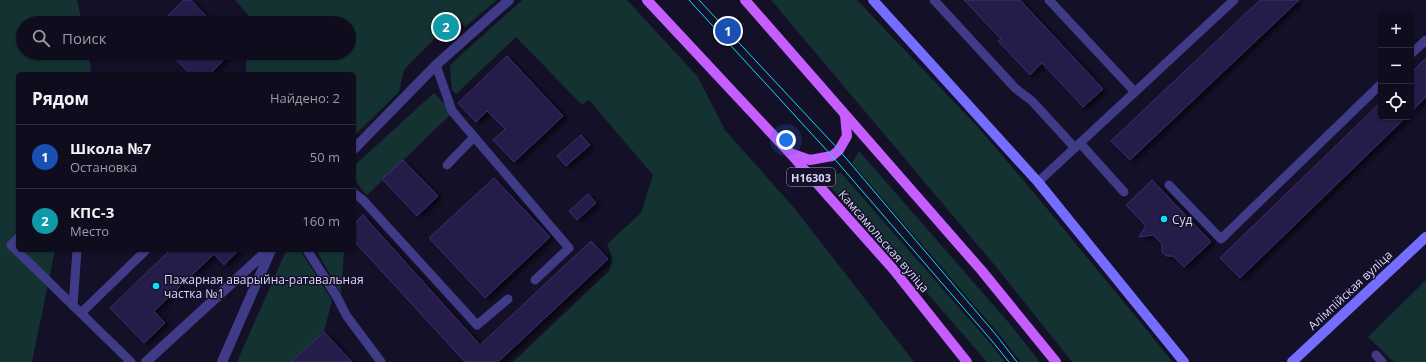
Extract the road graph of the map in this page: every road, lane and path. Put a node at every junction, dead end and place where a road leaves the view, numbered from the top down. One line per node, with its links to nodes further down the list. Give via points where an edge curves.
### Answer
1 (509, 0): 10 (street)
2 (646, 0): 17 (main road, Камсамольская вуліца / Н16303)
3 (745, 0): 13 (main road)
4 (873, 0): 19 (street)
5 (934, 0): 15 (lane, via 1015,88 1032,101)
6 (1048, 0): 12 (lane)
7 (1234, 0): 12 (lane)
8 (1426, 40): 9 (lane)
9 (1414, 51)
10 (436, 65): 14 (lane, via 452,111); 16 (street)
11 (1378, 87): 20 (lane, via 1221,239)
12 (1135, 92): 15 (lane)
13 (845, 115): 17 (main road, via 847,136 832,156 810,160); 41 (main road, via 982,271)
14 (474, 137): 18 (lane); 32 (lane, via 569,248)
15 (1077, 146): 19 (lane); 21 (lane)
16 (356, 147)
17 (789, 152): 40 (main road, Камсамольская вуліца / Н16303, via 893,269)
18 (447, 165)
19 (1038, 182): 42 (street)
20 (1170, 185)
21 (1124, 192)
22 (356, 194): 33 (lane, via 477,325)
23 (1426, 237): 43 (street, Алімпійская вуліца)
24 (16, 240): 25 (lane, via 11,245)
25 (16, 250)
26 (18, 252): 34 (lane)
27 (78, 252): 34 (lane)
28 (144, 252): 35 (lane)
29 (267, 252): 37 (street)
30 (268, 252): 38 (street)
31 (308, 252): 39 (lane, via 346,316)
32 (535, 280)
33 (508, 299)
34 (73, 306): 35 (lane)
35 (80, 313): 36 (lane)
36 (131, 362)
37 (146, 362)
38 (222, 362)
39 (381, 362)
40 (967, 362)
41 (1056, 362)
42 (1184, 362)
43 (1292, 362)

